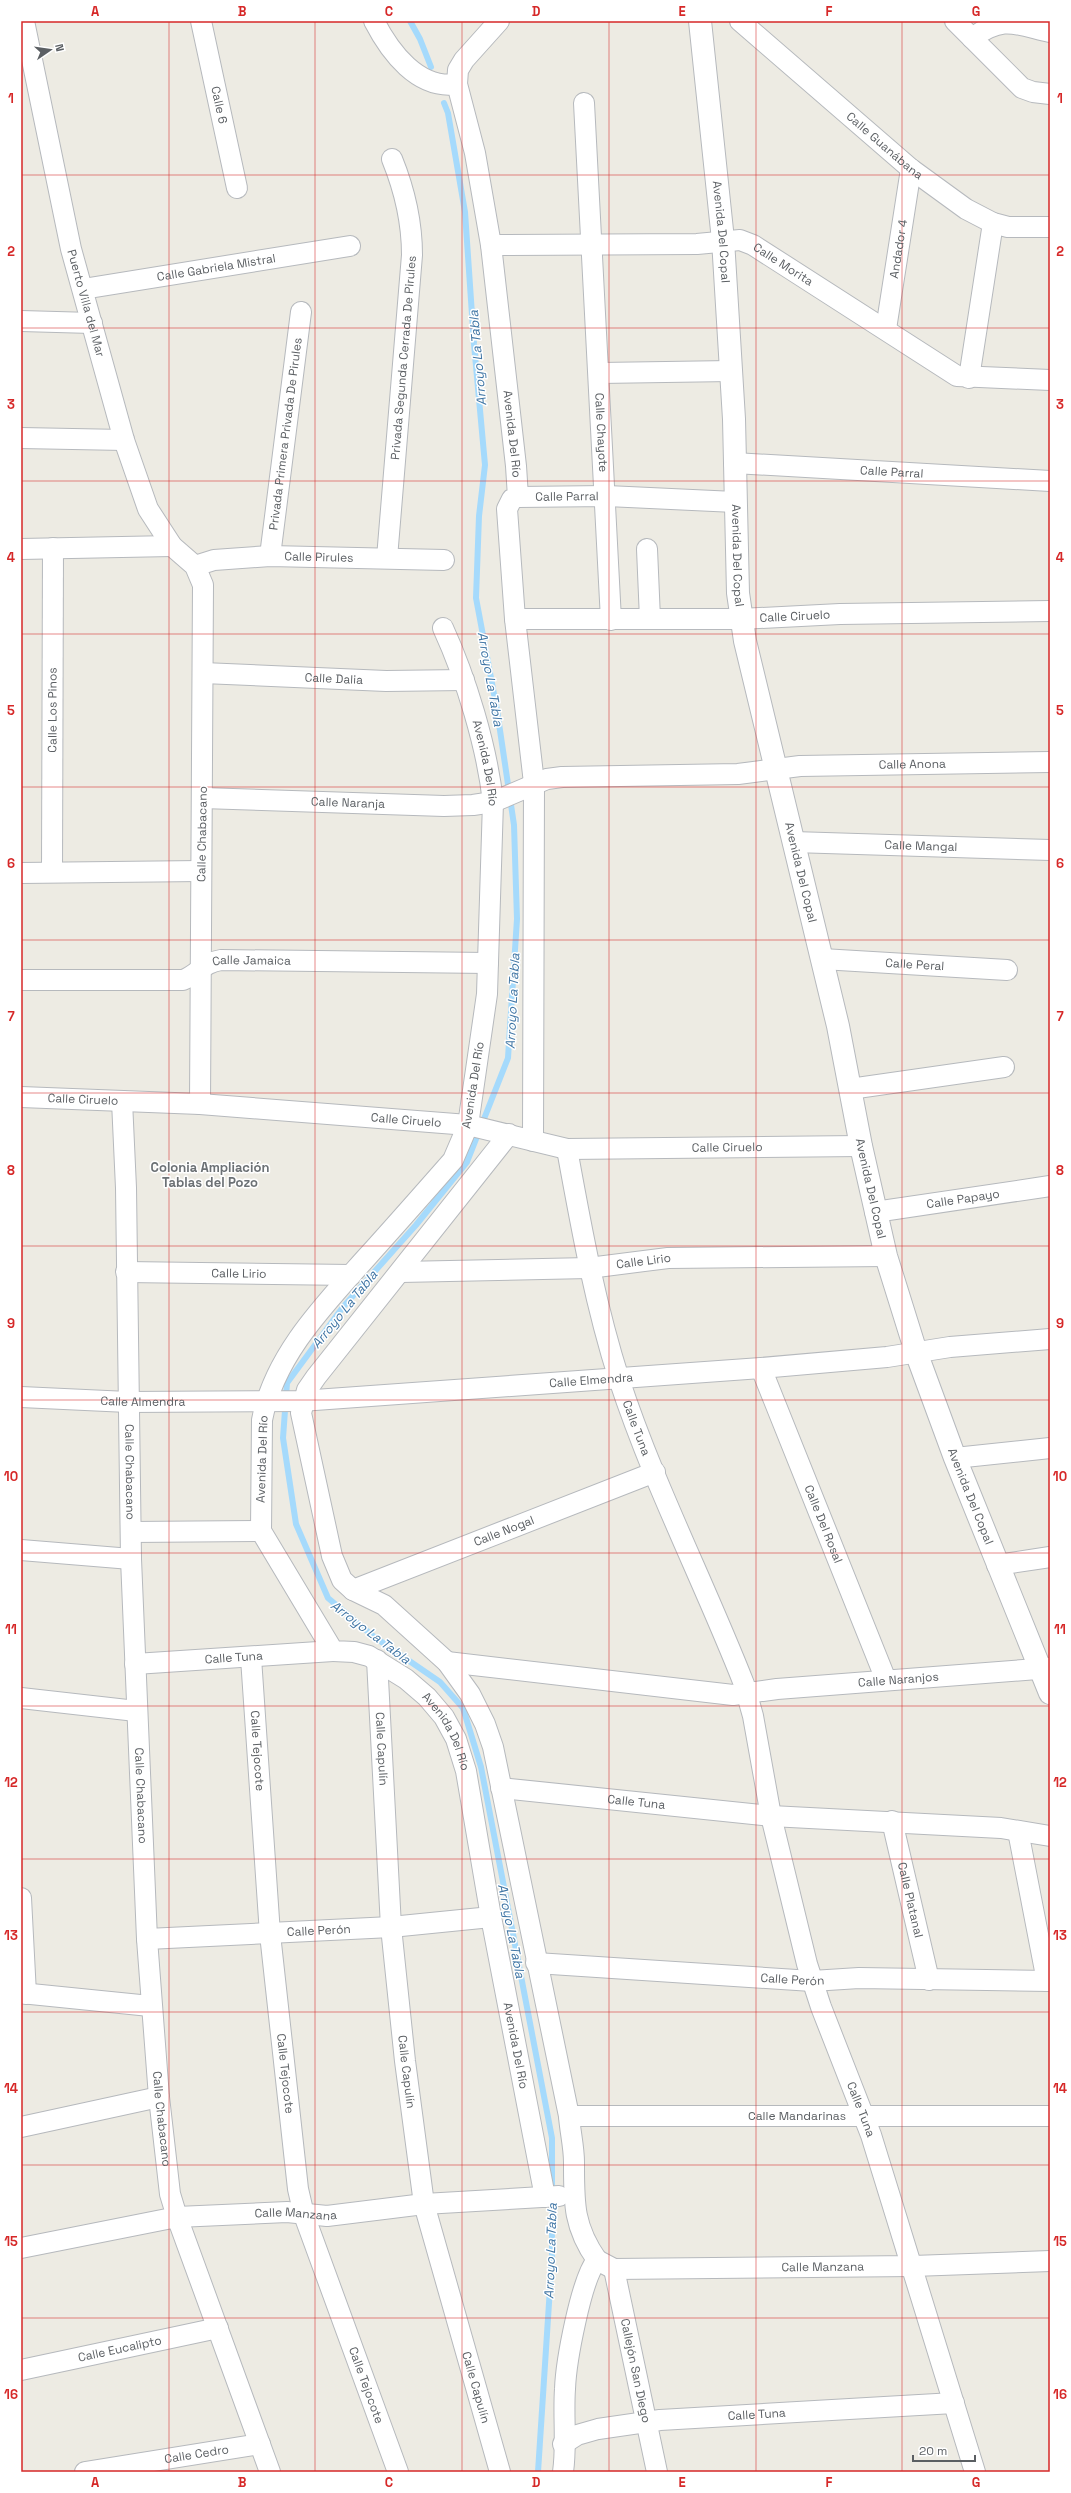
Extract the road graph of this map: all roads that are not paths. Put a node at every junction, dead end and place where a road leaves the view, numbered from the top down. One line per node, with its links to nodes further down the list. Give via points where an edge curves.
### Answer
1 (24, 21): 22 (street, Puerto Villa del Mar, via 72,249)
2 (201, 21): 15 (street, Calle 6)
3 (374, 21): 10 (street, via 383,38 408,67 435,84)
4 (498, 21): 10 (street, via 464,60 458,70)
5 (700, 21): 18 (street, Avenida Del Copal)
6 (740, 21): 14 (street, Calle Guanábana)
7 (955, 21): 9 (street)
8 (1050, 32): 9 (street, via 1010,22 987,27)
9 (972, 38): 11 (street, via 1022,88)
10 (457, 84): 19 (street, Avenida Del Río, via 475,153)
11 (1050, 94)
12 (584, 103): 20 (street, Calle Chayote)
13 (392, 159): 43 (street, Privada Segunda Cerrada De Pirules, via 403,186 412,229 412,255)
14 (911, 169): 16 (street, Calle Guanábana, via 966,209); 26 (street, Andador 4)
15 (237, 188)
16 (993, 223): 17 (street, Calle Guanábana, via 1027,229); 29 (street)
17 (1050, 227)
18 (723, 240): 20 (street, Calle Morita, via 697,244); 26 (street, Calle Morita, via 740,240 753,245); 27 (street, Avenida Del Copal)
19 (491, 245): 20 (street, Calle Morita); 36 (street, Avenida Del Río)
20 (593, 245): 28 (street, Calle Chayote)
21 (350, 246): 22 (street, Calle Gabriela Mistral)
22 (83, 289): 25 (street, Puerto Villa del Mar)
23 (301, 312): 42 (street, Privada Primera Privada De Pirules)
24 (21, 321): 25 (street)
25 (92, 323): 32 (street, Puerto Villa del Mar)
26 (886, 329): 29 (street, Calle Morita, via 947,370)
27 (731, 371): 28 (street); 33 (street, Avenida Del Copal)
28 (600, 373): 35 (street, Calle Chayote)
29 (969, 378): 30 (street, Calle Morita)
30 (1050, 380)
31 (21, 438): 32 (street)
32 (124, 440): 38 (street, Puerto Villa del Mar, via 148,509)
33 (734, 463): 34 (street, Calle Parral); 37 (street, Avenida Del Copal)
34 (1050, 481)
35 (607, 496): 36 (street, Calle Parral); 37 (street, Calle Parral); 50 (street, Calle Chayote)
36 (518, 497): 47 (street, via 512,499 507,508)
37 (735, 502): 49 (street, Avenida Del Copal)
38 (172, 546): 39 (street); 45 (street, Puerto Villa del Mar)
39 (52, 548): 40 (street); 62 (street, Calle Los Pinos)
40 (21, 549)
41 (648, 549): 48 (street)
42 (270, 556): 43 (street, Calle Pirules); 45 (street, Calle Pirules, via 214,560)
43 (387, 558): 44 (street, Calle Pirules)
44 (444, 560)
45 (195, 566): 52 (street, Calle Chabacano, via 203,585)
46 (1050, 611): 49 (street, Calle Ciruelo, via 840,614)
47 (515, 618): 50 (street, Calle Ciruelo); 56 (street)
48 (650, 619): 49 (street, Calle Ciruelo); 50 (street, Calle Ciruelo)
49 (740, 619): 55 (street, Avenida Del Copal)
50 (612, 620)
51 (443, 628): 53 (street, Avenida Del Río)
52 (203, 673): 53 (street, Calle Dalia, via 386,681); 57 (street, Calle Chabacano)
53 (464, 680): 58 (street, Avenida Del Río, via 490,782)
54 (1050, 762): 55 (street, Calle Anona, via 800,766)
55 (774, 770): 56 (street, via 738,774 562,777); 59 (street, Avenida Del Copal)
56 (529, 786): 58 (street); 76 (street)
57 (202, 798): 58 (street, Calle Naranja, via 444,806); 61 (street, Calle Chabacano)
58 (498, 800): 65 (street, Avenida Del Río)
59 (793, 842): 60 (street, Calle Mangal); 64 (street, Avenida Del Copal)
60 (1050, 850)
61 (201, 871): 62 (street); 66 (street, Calle Chabacano)
62 (52, 872): 63 (street)
63 (21, 873)
64 (822, 959): 67 (street, Calle Peral); 70 (street, Avenida Del Copal)
65 (488, 963): 66 (street, Calle Jamaica, via 221,960 210,962); 74 (street, Avenida Del Río)
66 (201, 968): 68 (street, Calle Jamaica, via 189,978 176,981); 73 (street, Calle Chabacano)
67 (1007, 970)
68 (21, 980)
69 (1004, 1067): 70 (street)
70 (850, 1089): 77 (street, Avenida Del Copal)
71 (21, 1097): 72 (street, Calle Ciruelo)
72 (122, 1101): 73 (street, Calle Ciruelo); 83 (street, Calle Chabacano)
73 (200, 1104): 74 (street, Calle Ciruelo)
74 (478, 1127): 75 (street, Calle Ciruelo); 85 (street, Avenida Del Río, via 453,1160)
75 (509, 1134): 76 (street, Calle Ciruelo); 84 (street, Avenida Del Río)
76 (533, 1141): 78 (street, Calle Ciruelo)
77 (861, 1146): 78 (street, Calle Ciruelo); 80 (street, Avenida Del Copal)
78 (567, 1149): 82 (street, Calle Tuna)
79 (1050, 1186): 80 (street, Calle Papayo)
80 (875, 1212): 81 (street, Avenida Del Copal)
81 (886, 1256): 82 (street, Calle Lirio, via 668,1258); 87 (street, Avenida Del Copal)
82 (589, 1268): 84 (street, Calle Lirio); 89 (street, Calle Tuna)
83 (126, 1272): 85 (street, Calle Lirio); 92 (street, Calle Chabacano)
84 (401, 1272): 91 (street, Avenida Del Río, via 316,1377)
85 (351, 1275): 93 (street, Avenida Del Río, via 302,1332)
86 (1050, 1339): 87 (street)
87 (916, 1352): 88 (street, Calle Elmendra); 95 (street, Avenida Del Copal)
88 (762, 1368): 89 (street, Calle Elmendra); 110 (street, Calle Del Rosal)
89 (619, 1379): 91 (street, Calle Elmendra); 96 (street, Calle Tuna)
90 (21, 1397): 92 (street, Calle Almendra)
91 (302, 1401): 93 (street, Calle Elmendra); 103 (street, Avenida Del Río, via 302,1425 332,1556 342,1580)
92 (128, 1402): 93 (street, Calle Almendra); 98 (street, Calle Chabacano)
93 (270, 1402): 97 (street, Avenida Del Río, via 262,1420)
94 (1050, 1448): 95 (street)
95 (955, 1458): 102 (street, Avenida Del Copal)
96 (655, 1472): 103 (street, Calle Nogal); 111 (street, Calle Tuna)
97 (261, 1531): 98 (street); 104 (street)
98 (131, 1532): 101 (street, Calle Chabacano)
99 (21, 1550): 101 (street)
100 (1050, 1557): 102 (street)
101 (131, 1559): 108 (street, Calle Chabacano)
102 (997, 1564): 109 (street, Avenida Del Copal)
103 (353, 1590): 107 (street, Avenida Del Río, via 384,1605)
104 (333, 1651): 105 (street, Calle Tuna); 106 (street, Avenida Del Río, via 354,1652)
105 (251, 1658): 108 (street, Calle Tuna); 123 (street, Calle Tejocote)
106 (377, 1660): 121 (street, Avenida Del Río, via 427,1697 444,1717 456,1739 466,1770); 122 (street, Calle Capulín)
107 (447, 1662): 111 (street, via 722,1694); 115 (street, Avenida Del Río, via 470,1694 485,1724 493,1747)
108 (135, 1664): 114 (street, Calle Chabacano)
109 (1045, 1668): 110 (street, Calle Naranjos); 112 (street, Avenida Del Copal)
110 (886, 1680): 111 (street, Calle Naranjos)
111 (747, 1693): 116 (street, Calle Tuna)
112 (1050, 1693)
113 (21, 1698): 114 (street)
114 (136, 1711): 124 (street, Calle Chabacano)
115 (501, 1788): 116 (street, Calle Tuna); 125 (street, Avenida Del Río)
116 (771, 1816): 117 (street, Calle Tuna); 126 (street, Calle Tuna)
117 (892, 1821): 118 (street, Calle Tuna); 127 (street, Calle Platanal)
118 (1018, 1831): 119 (street, Calle Tuna); 128 (street)
119 (1050, 1836)
120 (21, 1898): 129 (street)
121 (491, 1917): 122 (street, Calle Perón); 136 (street, Avenida Del Río)
122 (391, 1927): 123 (street, Calle Perón); 137 (street, Calle Capulín)
123 (270, 1934): 124 (street, Calle Perón); 138 (street, Calle Tejocote, via 293,2162)
124 (147, 1939): 130 (street, Calle Chabacano)
125 (536, 1964): 126 (street, Calle Perón); 133 (street, Avenida Del Río)
126 (812, 1980): 127 (street, Calle Perón); 132 (street, Calle Tuna)
127 (929, 1980): 128 (street, Calle Perón)
128 (1048, 1981)
129 (23, 1993): 130 (street)
130 (150, 2006): 131 (street, Calle Chabacano)
131 (159, 2097): 135 (street); 139 (street, Calle Chabacano, via 170,2194)
132 (864, 2115): 133 (street, Calle Mandarinas); 134 (street, Calle Mandarinas); 143 (street, Calle Tuna)
133 (569, 2116): 136 (street, Avenida Del Río, via 574,2162)
134 (1050, 2116)
135 (21, 2127)
136 (558, 2196): 137 (street, Calle Manzana); 142 (street, Avenida Del Río, via 580,2226 589,2248)
137 (424, 2204): 138 (street, Calle Manzana, via 327,2216); 153 (street, Calle Capulín)
138 (304, 2215): 139 (street, Calle Manzana, via 287,2212); 152 (street, Calle Tejocote)
139 (177, 2216): 140 (street, Calle Manzana); 144 (street, Calle Chabacano)
140 (21, 2248)
141 (1050, 2261): 143 (street, Calle Manzana)
142 (606, 2264): 143 (street, Calle Manzana); 147 (street, Callejón San Diego); 149 (street, via 591,2267 583,2287 565,2388)
143 (913, 2266): 146 (street, Calle Tuna)
144 (218, 2328): 145 (street, Calle Eucalipto); 148 (street, Calle Chabacano)
145 (21, 2370)
146 (954, 2403): 147 (street, Calle Tuna); 156 (street, Calle Tuna)
147 (646, 2422): 149 (street, Calle Tuna, via 577,2435); 155 (street, Callejón San Diego)
148 (260, 2444): 150 (street, Calle Cedro); 151 (street, Calle Chabacano)
149 (563, 2444): 154 (street)
150 (86, 2472)
151 (270, 2472)
152 (398, 2472)
153 (500, 2472)
154 (563, 2472)
155 (657, 2472)
156 (975, 2472)

